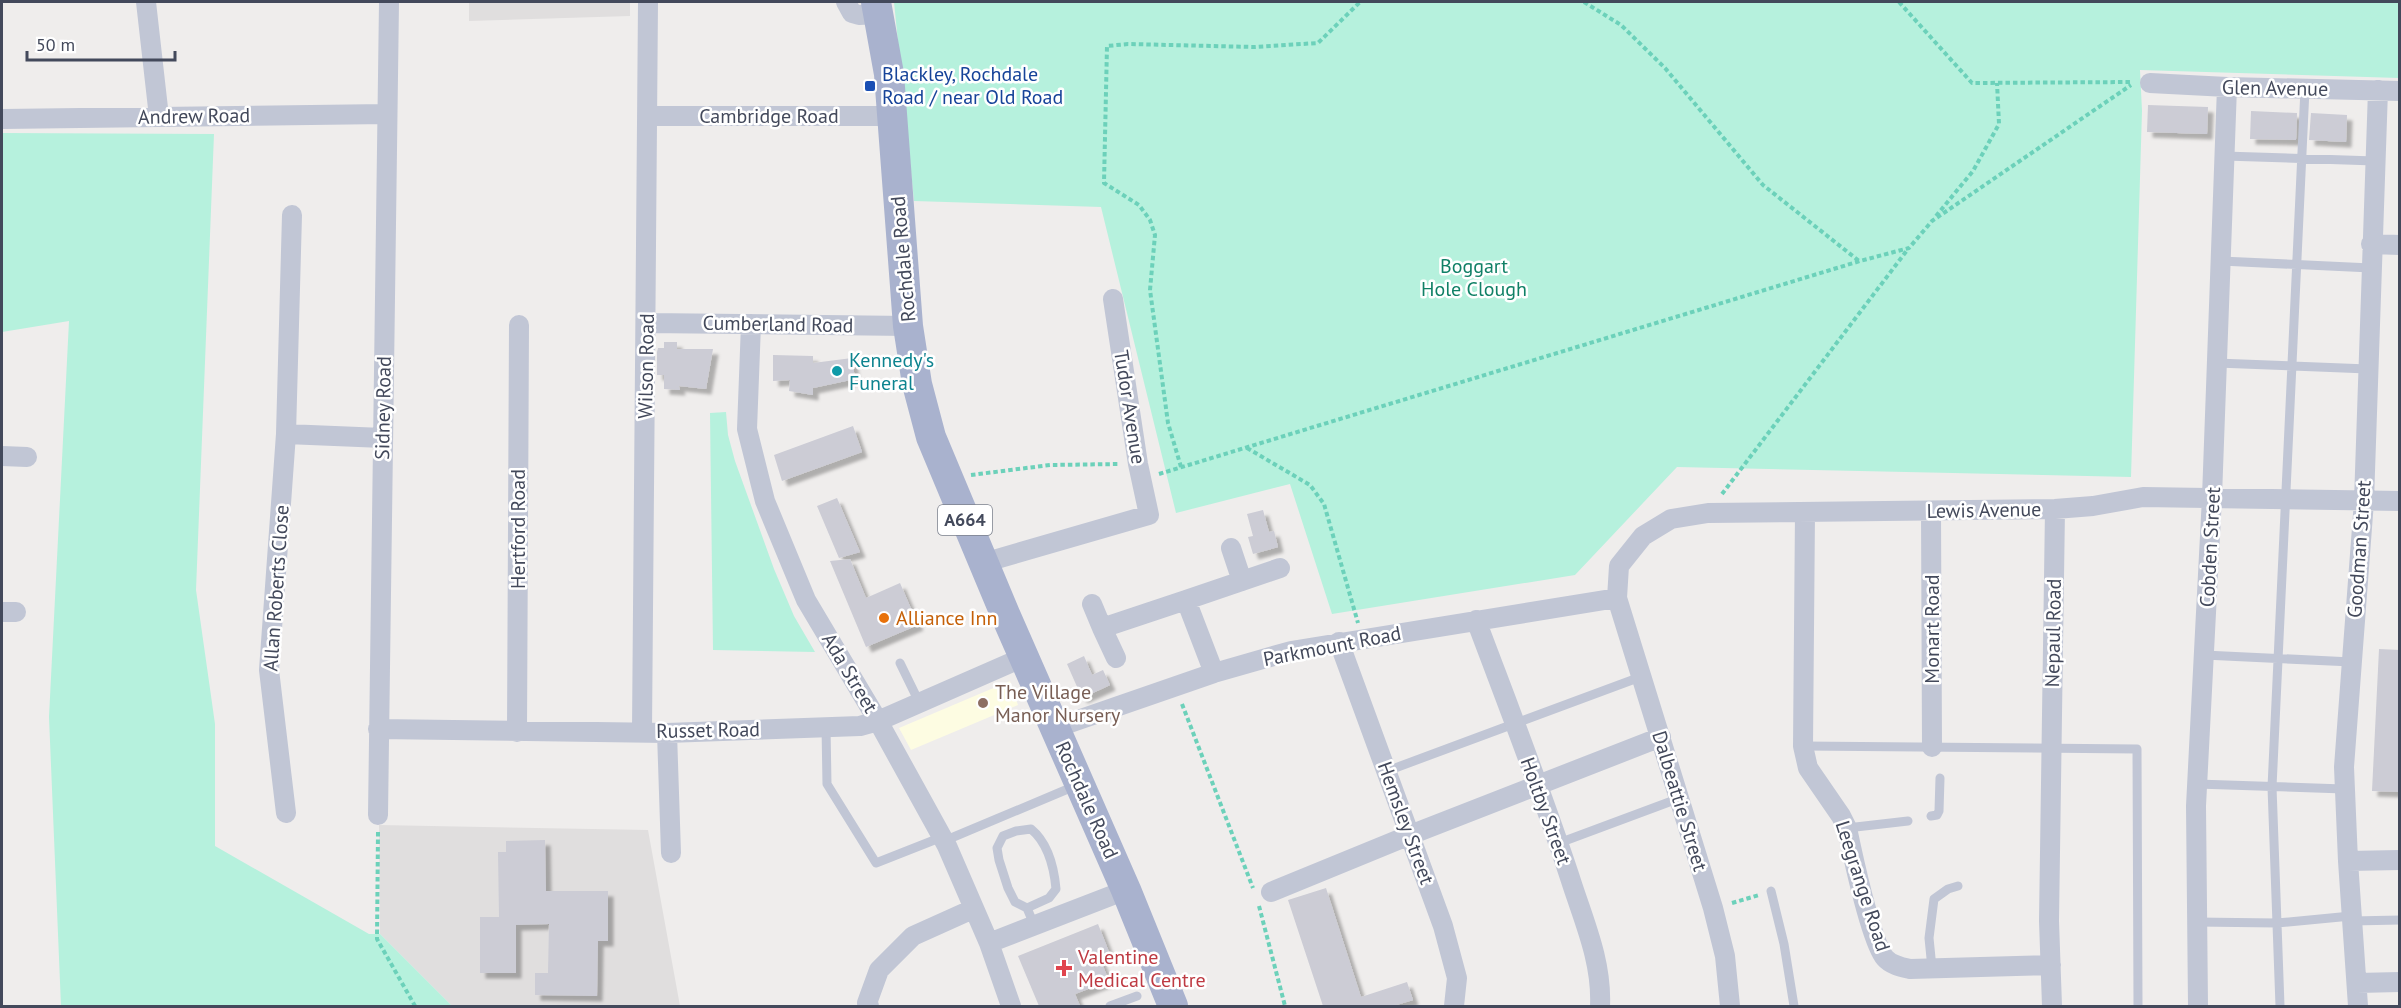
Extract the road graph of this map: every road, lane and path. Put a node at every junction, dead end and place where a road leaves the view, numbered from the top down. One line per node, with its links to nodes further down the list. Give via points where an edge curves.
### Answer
1 (146, 2): 17 (street)
2 (389, 2): 15 (street, Sidney Road)
3 (648, 2): 18 (street, Wilson Road)
4 (846, 2): 8 (street, via 852,13 859,15)
5 (1360, 2): 45 (path, via 1317,43 1254,47 1107,45 1104,183 1139,205 1153,227 1150,290 1168,423)
6 (1584, 2): 28 (path, via 1621,25 1665,68 1763,185)
7 (1899, 2): 10 (path, via 1972,83)
8 (878, 8): 16 (main road, Rochdale Road / A664)
9 (2150, 82): 11 (street, Glen Avenue)
10 (1997, 83): 24 (path, via 1998,124 1974,171); 24 (path, via 2136,82)
11 (2227, 87): 12 (street, Glen Avenue); 20 (street, Cobden Street)
12 (2305, 89): 13 (street, Glen Avenue); 21 (lane)
13 (2378, 90): 14 (street, Glen Avenue); 22 (street, Goodman Street)
14 (2400, 91)
15 (387, 114): 17 (street, Andrew Road); 41 (street, Sidney Road)
16 (892, 116): 18 (street, Cambridge Road); 36 (main road, Rochdale Road / A664)
17 (159, 117): 19 (street, Andrew Road)
18 (647, 117): 33 (street, Wilson Road)
19 (2, 119)
20 (2224, 156): 21 (lane); 29 (street, Cobden Street)
21 (2301, 159): 22 (lane); 30 (lane)
22 (2375, 161): 25 (street, Goodman Street)
23 (292, 215): 40 (street, Allan Roberts Close)
24 (1932, 221): 27 (path)
25 (2371, 244): 26 (street); 31 (street, Goodman Street)
26 (2400, 245)
27 (1909, 248): 28 (path); 55 (path)
28 (1860, 261): 42 (path)
29 (2221, 261): 30 (lane); 37 (street, Cobden Street)
30 (2296, 265): 31 (lane); 38 (lane)
31 (2371, 268): 39 (street, Goodman Street)
32 (1113, 299): 46 (street, Tudor Avenue)
33 (647, 323): 34 (street, Cumberland Road); 82 (street, Wilson Road)
34 (751, 324): 36 (street, Cumberland Road); 77 (street, Ada Street, via 747,429 765,501 806,600)
35 (519, 325): 83 (street, Hertford Road)
36 (908, 326): 47 (main road, Rochdale Road / A664, via 917,384)
37 (2217, 363): 38 (lane); 48 (street, Cobden Street)
38 (2292, 366): 39 (lane); 49 (lane)
39 (2368, 369): 50 (street, Goodman Street)
40 (286, 434): 41 (street); 97 (street, Allan Roberts Close, via 269,670)
41 (383, 438): 81 (street, Sidney Road)
42 (1247, 447): 45 (path); 65 (path, via 1310,485 1324,504)
43 (2, 456): 44 (street)
44 (27, 457)
45 (1181, 467): 46 (path)
46 (1139, 472): 47 (path, via 1050,465); 57 (street, Tudor Avenue, via 1149,515)
47 (946, 478): 57 (main road, Rochdale Road / A664)
48 (2212, 497): 49 (street, Lewis Avenue); 52 (street, Lewis Avenue, via 2143,497); 67 (street, Cobden Street)
49 (2285, 498): 50 (street, Lewis Avenue); 70 (lane)
50 (2364, 501): 51 (street, Lewis Avenue); 71 (street, Goodman Street)
51 (2400, 501)
52 (2055, 509): 53 (street, Lewis Avenue); 88 (street, Nepaul Road)
53 (1931, 511): 54 (street, Lewis Avenue); 87 (street, Monart Road)
54 (1804, 512): 55 (street, Lewis Avenue); 86 (street, Leegrange Road)
55 (1708, 513): 60 (street, Lewis Avenue, via 1671,519 1642,536 1619,566)
56 (1231, 548): 59 (street)
57 (983, 563): 68 (main road, Rochdale Road / A664)
58 (1280, 568): 59 (street)
59 (1242, 581): 61 (street)
60 (1617, 598): 63 (street, Parkmount Road); 74 (street, Dalbeattie Street)
61 (1186, 600): 64 (street); 73 (street)
62 (1092, 604): 64 (street)
63 (1476, 620): 65 (street, Parkmount Road); 78 (street, Holtby Street)
64 (1102, 628): 69 (street)
65 (1362, 638): 66 (street, Parkmount Road)
66 (1339, 642): 73 (street, Parkmount Road); 89 (street, Hemsley Street)
67 (2204, 655): 70 (lane); 92 (street, Cobden Street)
68 (1024, 657): 76 (street, Russet Road); 80 (main road, Rochdale Road / A664)
69 (1116, 658)
70 (2278, 658): 71 (lane); 94 (lane)
71 (2352, 662): 95 (street, Goodman Street)
72 (900, 663): 76 (lane)
73 (1214, 673): 75 (street, Parkmount Road)
74 (1643, 676): 78 (lane); 85 (street, Dalbeattie Street)
75 (1175, 687): 80 (street, Parkmount Road); 111 (path)
76 (919, 702): 77 (street, Russet Road)
77 (878, 721): 79 (street, Russet Road); 103 (street, Ada Street)
78 (1515, 724): 89 (lane); 93 (street, Holtby Street)
79 (826, 727): 84 (street, Russet Road); 103 (lane, via 827,784 876,863)
80 (1056, 728): 91 (main road, Rochdale Road / A664)
81 (378, 729): 83 (street, Russet Road); 98 (street, Sidney Road)
82 (642, 731): 83 (street, Russet Road); 84 (street, Russet Road)
83 (517, 732)
84 (667, 733): 105 (street)
85 (1661, 737): 93 (street); 96 (street, Dalbeattie Street)
86 (1803, 746): 87 (lane); 101 (street, Leegrange Road, via 1808,768)
87 (1932, 747): 88 (lane)
88 (2052, 753): 121 (street, Nepaul Road); 137 (lane, via 2137,749)
89 (1387, 771): 102 (street, Hemsley Street)
90 (1940, 778): 99 (lane, via 1939,811)
91 (1080, 784): 103 (lane); 109 (main road, Rochdale Road / A664)
92 (2198, 784): 94 (lane); 117 (street, Cobden Street)
93 (1537, 785): 102 (street); 104 (street, Holtby Street)
94 (2272, 787): 95 (lane); 118 (lane)
95 (2344, 789): 107 (street, Goodman Street)
96 (1680, 798): 104 (lane); 113 (street, Dalbeattie Street)
97 (286, 813)
98 (378, 815): 126 (path, via 377,939)
99 (1931, 816)
100 (1908, 821): 101 (lane)
101 (1847, 828): 122 (street, Leegrange Road, via 1871,922 1885,958 1910,969)
102 (1410, 835): 111 (street); 132 (street, Hemsley Street, via 1452,954 1457,978)
103 (943, 839): 114 (street, Ada Street)
104 (1559, 843): 133 (street, Holtby Street, via 1596,957)
105 (671, 853)
106 (2400, 860): 107 (street)
107 (2348, 861): 115 (street, Goodman Street)
108 (1958, 886): 122 (lane, via 1934,899 1930,928)
109 (1126, 890): 119 (street); 130 (main road, Rochdale Road / A664)
110 (1771, 891): 113 (path); 135 (lane)
111 (1262, 896): 131 (path)
112 (1027, 908): 112 (lane, via 1050,898 1056,889 1055,870 1040,837 1030,829 1003,836 998,848 1008,888 1015,902); 119 (lane)
113 (1713, 908): 134 (street, Dalbeattie Street, via 1725,956)
114 (973, 909): 120 (street, Ada Street); 127 (street, via 914,936 879,970)
115 (2351, 919): 116 (lane); 118 (lane); 124 (street, Goodman Street)
116 (2400, 920)
117 (2196, 922): 118 (lane); 138 (street, Cobden Street)
118 (2277, 922): 139 (lane)
119 (1035, 927): 120 (street)
120 (989, 944): 128 (street, Ada Street)
121 (2051, 965): 122 (street, Leegrange Road); 136 (street, Nepaul Road)
122 (1932, 968)
123 (2400, 982): 124 (street)
124 (2357, 983): 140 (street, Goodman Street)
125 (1137, 996): 129 (lane)
126 (416, 1006)
127 (869, 1006)
128 (1011, 1006)
129 (1110, 1006)
130 (1173, 1006)
131 (1285, 1006)
132 (1454, 1006)
133 (1600, 1006)
134 (1730, 1006)
135 (1794, 1006)
136 (2052, 1006)
137 (2138, 1006)
138 (2198, 1006)
139 (2280, 1006)
140 (2358, 1006)

